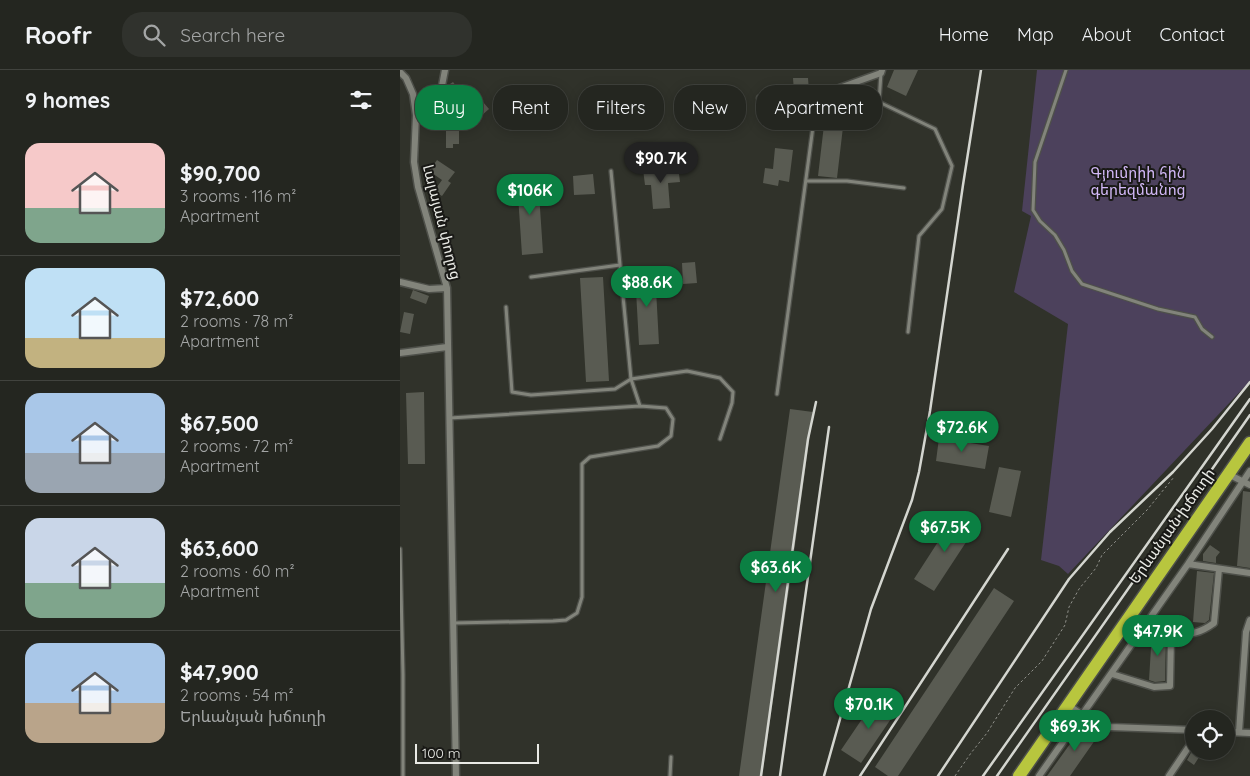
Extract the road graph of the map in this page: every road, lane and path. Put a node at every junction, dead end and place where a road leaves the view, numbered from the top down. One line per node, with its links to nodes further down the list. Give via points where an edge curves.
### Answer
1 (445, 70): 5 (street)
2 (1066, 70): 19 (lane, via 1034,162 1033,210 1055,235 1082,284 1158,309 1195,317)
3 (881, 71): 6 (street); 18 (lane, via 880,102 935,130 952,166 942,209 918,236)
4 (400, 72): 7 (street, Լալայան փողոց, via 414,94)
5 (442, 85)
6 (845, 85)
7 (415, 104)
8 (415, 130): 16 (street, Լալայան փողոց, via 414,162 418,187)
9 (813, 130): 11 (lane)
10 (610, 171): 13 (lane)
11 (807, 181): 12 (lane, via 847,181); 23 (lane)
12 (904, 188)
13 (620, 265): 14 (lane); 22 (lane)
14 (532, 277)
15 (400, 282): 16 (street, via 428,289)
16 (447, 288): 20 (street, Լալայան փողոց)
17 (506, 307): 22 (lane, via 512,392 531,395 615,389)
18 (908, 332)
19 (1212, 337)
20 (447, 347): 21 (street); 25 (street, Լալայան փողոց)
21 (400, 353)
22 (630, 379): 24 (lane); 26 (lane, via 687,371 720,378 733,392)
23 (777, 394)
24 (640, 406): 25 (lane); 39 (lane, via 666,408 673,418 671,436 658,446 590,457 582,464 582,597 577,613 566,620)
25 (450, 418): 39 (street, Լալայան փողոց)
26 (720, 440)
27 (1250, 443): 29 (highway, Երևանյան խճուղի)
28 (1250, 472): 31 (street)
29 (1228, 474): 31 (street); 41 (highway, Երևանյան խճուղի)
30 (1174, 477): 52 (path, via 1147,510 1102,555 1096,568 1078,589 1069,607 1065,626 1047,655 1015,688)
31 (1243, 482): 32 (street); 35 (street)
32 (1250, 484)
33 (400, 549): 34 (lane)
34 (400, 554): 49 (lane)
35 (1188, 564): 36 (street); 40 (street)
36 (1219, 569): 37 (street); 40 (street, via 1214,623 1203,631 1174,633 1171,637 1170,686 1154,687)
37 (1250, 573)
38 (1250, 620): 45 (street, via 1246,632)
39 (454, 623): 50 (street, Լալայան փողոց)
40 (1112, 674): 42 (street)
41 (1069, 706): 42 (street); 53 (highway, Երևանյան խճուղի)
42 (1084, 714): 43 (street, via 1097,724 1110,727); 54 (street)
43 (1185, 730)
44 (1235, 732): 45 (street)
45 (1239, 732): 46 (street)
46 (1250, 733)
47 (1185, 752): 55 (street)
48 (671, 757): 51 (lane)
49 (403, 776)
50 (456, 776)
51 (670, 776)
52 (955, 776)
53 (1020, 776)
54 (1039, 776)
55 (1169, 776)

